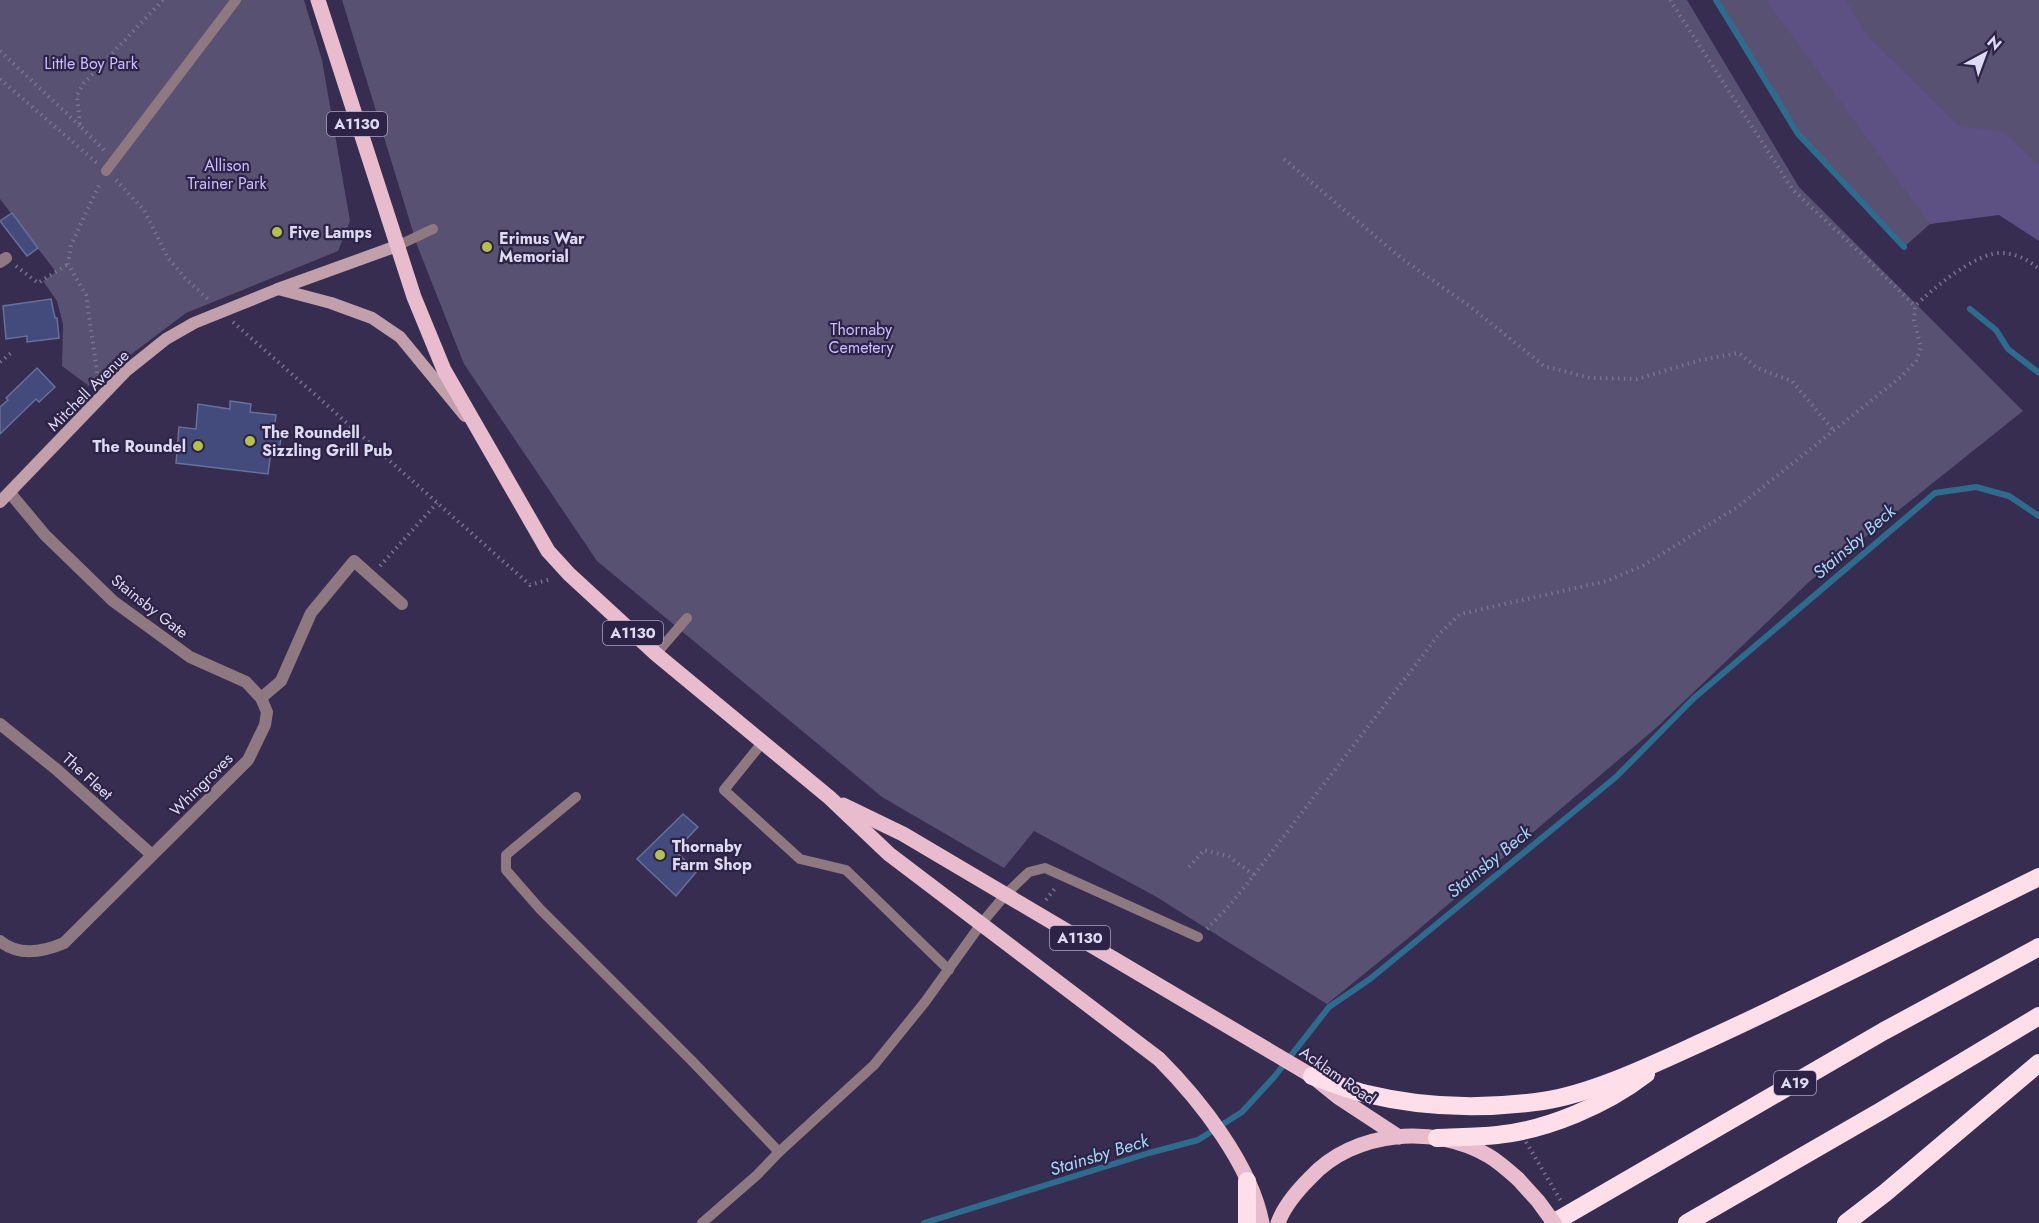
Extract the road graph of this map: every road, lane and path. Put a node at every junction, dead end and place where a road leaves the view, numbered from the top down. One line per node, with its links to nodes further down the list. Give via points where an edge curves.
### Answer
1 (163, 0): 7 (path, via 84,83 77,95)
2 (236, 0): 10 (lane)
3 (318, 0): 13 (main road, A1130)
4 (1671, 0): 18 (path, via 1793,190)
5 (0, 51): 7 (path)
6 (0, 79): 9 (path)
7 (80, 126): 10 (path)
8 (1284, 159): 24 (path, via 1401,258 1544,366 1590,378 1637,379 1739,353 1757,368 1792,381)
9 (94, 161)
10 (114, 161): 11 (lane)
11 (109, 174): 15 (path, via 71,245); 19 (path, via 144,210 168,258)
12 (433, 229): 13 (lane)
13 (397, 246): 17 (street, Mitchell Avenue); 23 (main road, A1130, via 444,370)
14 (3, 260): 15 (path, via 38,283)
15 (68, 264): 22 (path, via 86,295)
16 (2039, 269): 18 (path, via 2015,255 1985,255 1933,288)
17 (278, 289): 19 (street, Mitchell Avenue); 23 (street, via 372,318 400,337)
18 (1915, 306): 24 (path, via 1921,348 1916,361)
19 (221, 312): 22 (street, Mitchell Avenue, via 166,339); 27 (path)
20 (10, 353): 21 (path)
21 (0, 362)
22 (101, 396): 25 (street, Mitchell Avenue)
23 (478, 431): 28 (main road, A1130, via 548,551)
24 (1834, 431): 40 (path, via 1739,506 1644,565 1607,581 1460,614 1440,633)
25 (10, 493): 26 (street, Mitchell Avenue); 33 (street, Stainsby Gate, via 45,535 113,602 190,657 246,682)
26 (0, 502)
27 (437, 503): 28 (path, via 530,585); 29 (path)
28 (569, 574): 32 (main road, A1130)
29 (372, 576): 30 (street); 33 (street, via 354,561 311,613 280,681)
30 (402, 604)
31 (687, 618): 32 (lane)
32 (657, 654): 35 (main road, A1130)
33 (261, 698): 38 (street, Whingroves, via 267,712 265,725 248,760)
34 (0, 724): 38 (street, The Fleet)
35 (762, 743): 37 (main road, A1130); 49 (lane, via 724,789 800,859 846,870)
36 (576, 797): 57 (lane, via 506,855 506,870)
37 (830, 798): 43 (main road, A1130, via 903,834); 45 (main road, A1130, via 889,854)
38 (152, 855): 47 (street, Whingroves, via 64,943 45,951 23,951 8,948)
39 (1189, 867): 40 (path, via 1204,850 1228,856)
40 (1254, 875): 46 (path)
41 (1065, 877): 43 (lane, via 1045,868 1029,872); 44 (path); 46 (lane)
42 (2039, 877): 51 (highway)
43 (1006, 894): 44 (main road, A1130); 45 (lane)
44 (1037, 913): 53 (main road, Acklam Road / A1130)
45 (981, 924): 49 (lane); 58 (main road, A1130, via 1159,1059 1202,1107)
46 (1198, 938)
47 (0, 941)
48 (2039, 947): 64 (highway, A19, via 1884,1031)
49 (949, 970): 57 (lane, via 874,1065)
50 (2039, 1016): 65 (highway)
51 (1665, 1059): 53 (highway, via 1584,1091 1544,1101 1478,1106 1406,1102 1366,1094); 55 (highway, via 1633,1084 1565,1119 1523,1131)
52 (2039, 1063): 66 (highway)
53 (1307, 1073): 54 (main road, Acklam Road / A1130)
54 (1399, 1137): 55 (main road); 63 (main road, via 1366,1142 1320,1167 1296,1192)
55 (1437, 1138): 64 (main road, bridge, via 1490,1156 1518,1179)
56 (1526, 1142): 59 (path, bridge)
57 (779, 1152): 60 (lane)
58 (1247, 1181): 61 (highway); 62 (main road, A1130)
59 (1562, 1203)
60 (702, 1223)
61 (1247, 1223)
62 (1263, 1223)
63 (1278, 1223)
64 (1553, 1223)
65 (1687, 1223)
66 (1846, 1223)

